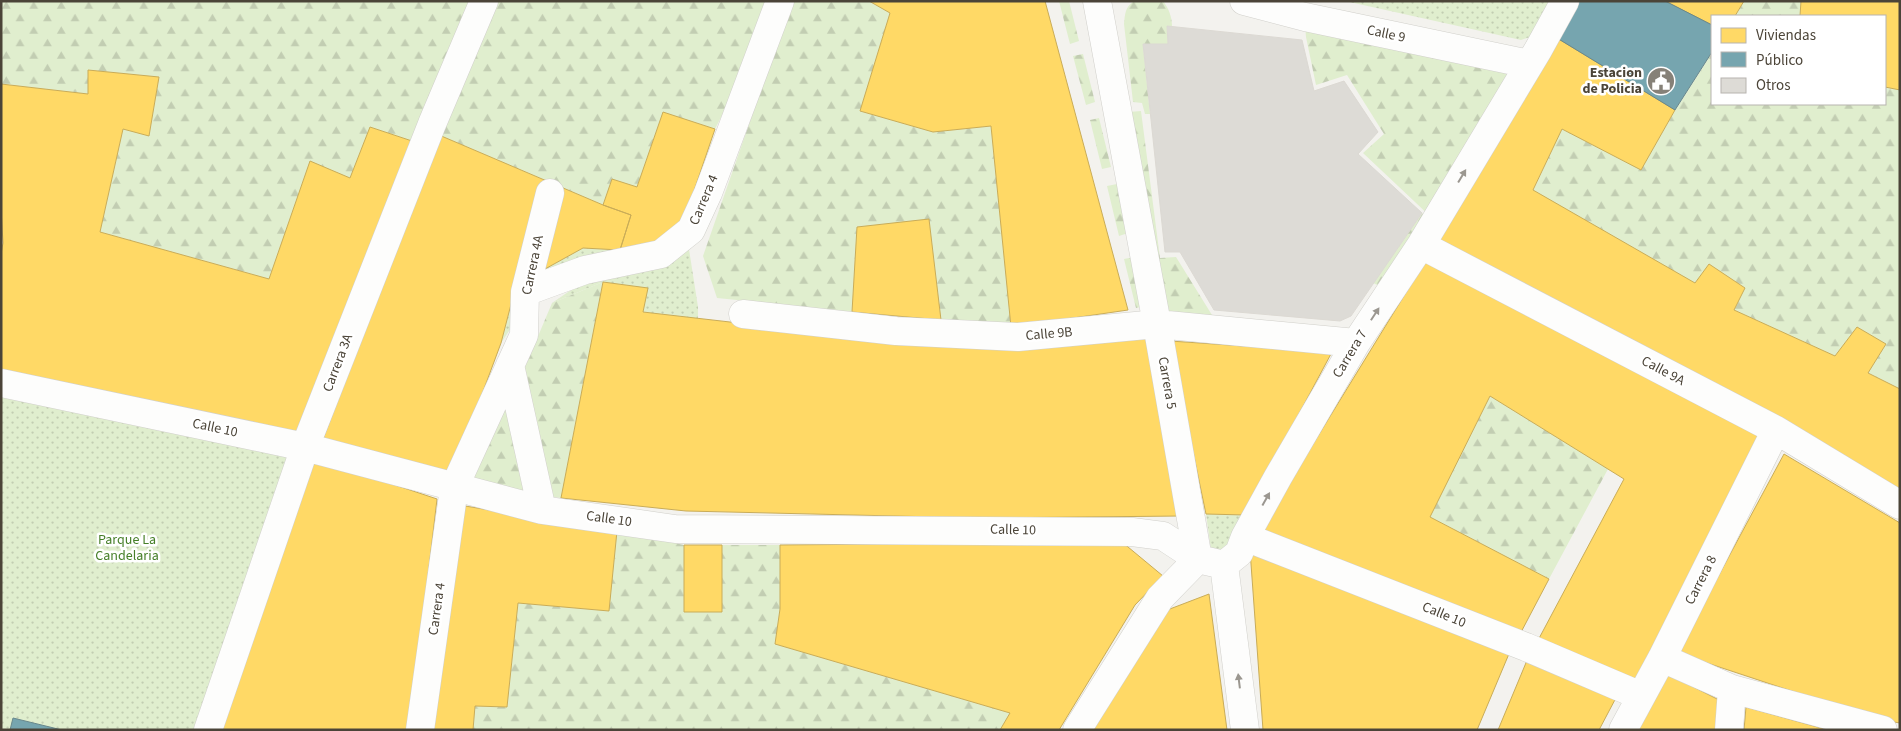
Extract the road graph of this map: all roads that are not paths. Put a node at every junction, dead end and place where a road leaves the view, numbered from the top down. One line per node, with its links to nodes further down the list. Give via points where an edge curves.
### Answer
1 (484, 1): 17 (street, Carrera 3A)
2 (780, 1): 10 (street, Carrera 4, via 691,230 660,254 585,270)
3 (1097, 1): 12 (street, Carrera 5)
4 (1244, 1): 6 (street, Calle 9)
5 (1565, 1): 7 (street, Carrera 7)
6 (1309, 7): 7 (street, Calle 9)
7 (1534, 57): 9 (street, Carrera 7, one-way to 7)
8 (550, 193): 10 (street, Carrera 4A)
9 (1421, 244): 13 (street, Carrera 7, one-way to 9); 16 (street, Calle 9A)
10 (526, 292): 14 (street, Carrera 4A, via 524,335)
11 (743, 314): 12 (street, Calle 9B, via 896,331 1018,337)
12 (1157, 324): 13 (street, Calle 9B); 22 (street, Carrera 5)
13 (1356, 343): 21 (street, Carrera 7, one-way to 13)
14 (510, 365): 18 (street, Carrera 4A); 20 (street)
15 (1, 383): 17 (street, Calle 10)
16 (1776, 430): 19 (street, Calle 9A); 23 (street, Carrera 8)
17 (305, 447): 18 (street, Calle 10); 26 (street, Carrera 3A)
18 (454, 488): 20 (street, Calle 10); 27 (street, Carrera 4)
19 (1900, 505)
20 (542, 510): 22 (street, Calle 10, via 675,529 1132,532 1163,536)
21 (1245, 536): 22 (street, Carrera 7, via 1239,553); 25 (street, Calle 10)
22 (1211, 562): 28 (street, via 1160,598); 29 (street, one-way to 22)
23 (1662, 658): 24 (street); 25 (street, Carrera 8)
24 (1732, 689): 31 (street); 32 (street)
25 (1641, 696): 30 (street, Carrera 8)
26 (208, 730)
27 (420, 730)
28 (1078, 730)
29 (1244, 730)
30 (1623, 730)
31 (1729, 730)
32 (1883, 730)

